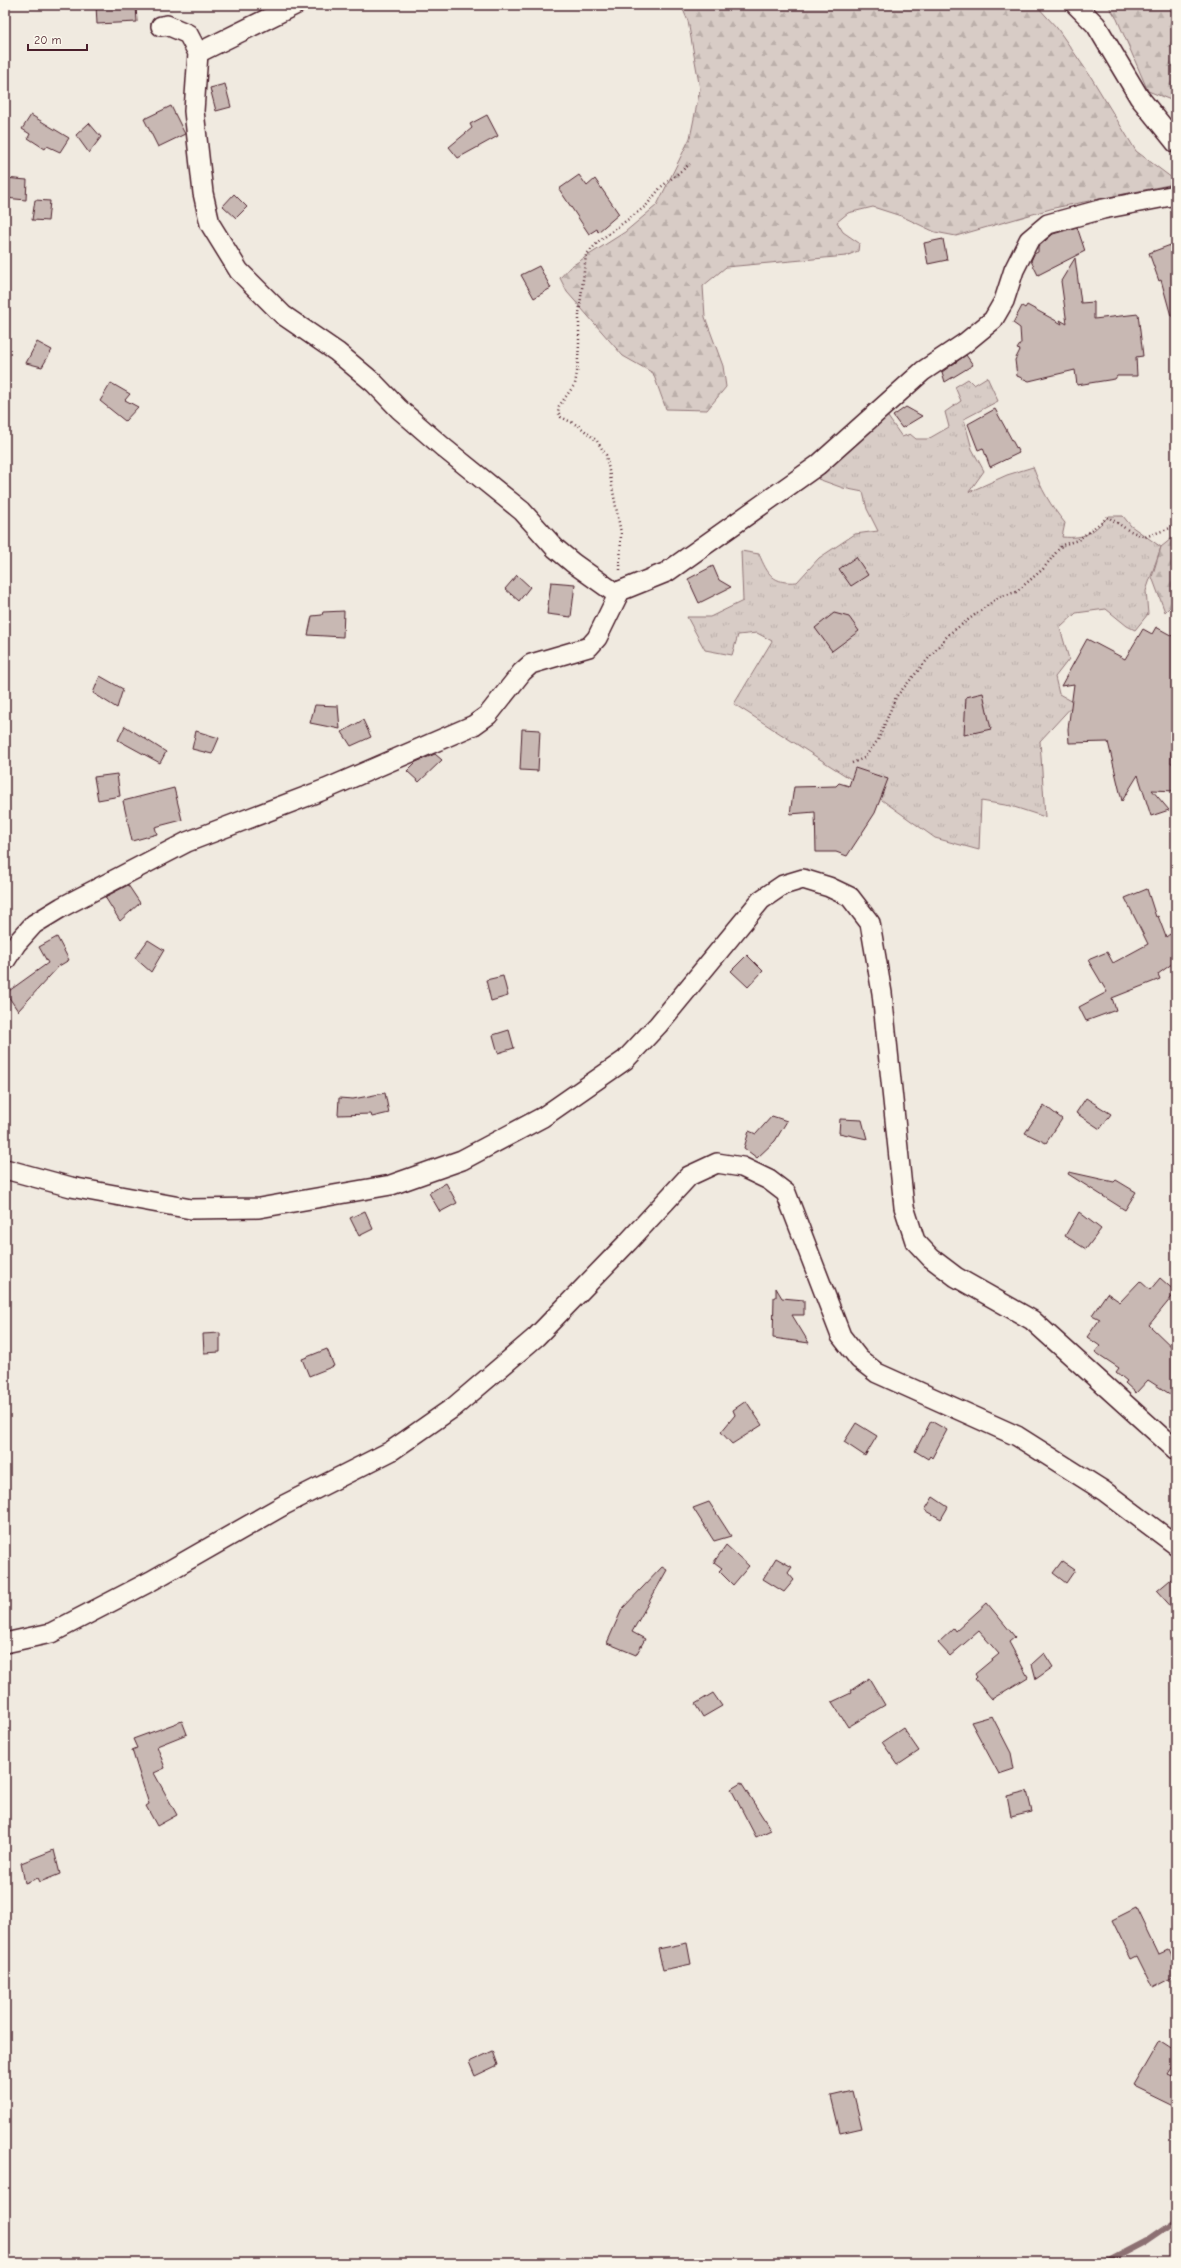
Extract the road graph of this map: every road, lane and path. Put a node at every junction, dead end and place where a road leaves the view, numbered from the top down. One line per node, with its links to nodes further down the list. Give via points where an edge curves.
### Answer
1 (295, 5): 4 (street)
2 (1076, 5): 5 (street, via 1096,25 1139,97)
3 (162, 26): 4 (street, via 167,25 188,34)
4 (198, 53): 9 (street, via 194,111 202,193 210,224 239,271 283,315 374,383 404,414 522,511 572,563)
5 (1176, 143)
6 (690, 164): 9 (path, via 661,187 646,206 599,241 586,255 579,314 580,344 577,373 574,384 558,412 561,417 597,441 606,455 621,533)
7 (1176, 195): 9 (street, via 1104,209 1048,224 1029,240 1014,270 1004,302 993,320 965,343 923,371 818,465 667,572)
8 (1176, 526): 10 (path, via 1145,536 1128,530 1108,517 1078,540 1062,545 1043,569 1016,592 999,597 949,634 896,697 878,740 864,758)
9 (619, 593): 11 (street, via 597,638 589,647 531,664 488,715 474,725 326,789 187,842 34,924)
10 (852, 763)
11 (5, 961)
12 (5, 1169): 13 (street, via 71,1187 191,1209 259,1208 391,1185 462,1160 543,1117 625,1060 658,1025 761,900 783,885 803,878 829,886 850,898 870,922 882,993 904,1207 915,1241 931,1258 956,1277 1032,1320)
13 (1176, 1450)
14 (1176, 1545): 15 (street, via 1104,1491 1017,1436 877,1373 859,1359 841,1336 786,1193 769,1180 742,1167 717,1163 688,1176 536,1337 454,1407 391,1451 284,1505 151,1581 51,1633)
15 (5, 1643)

